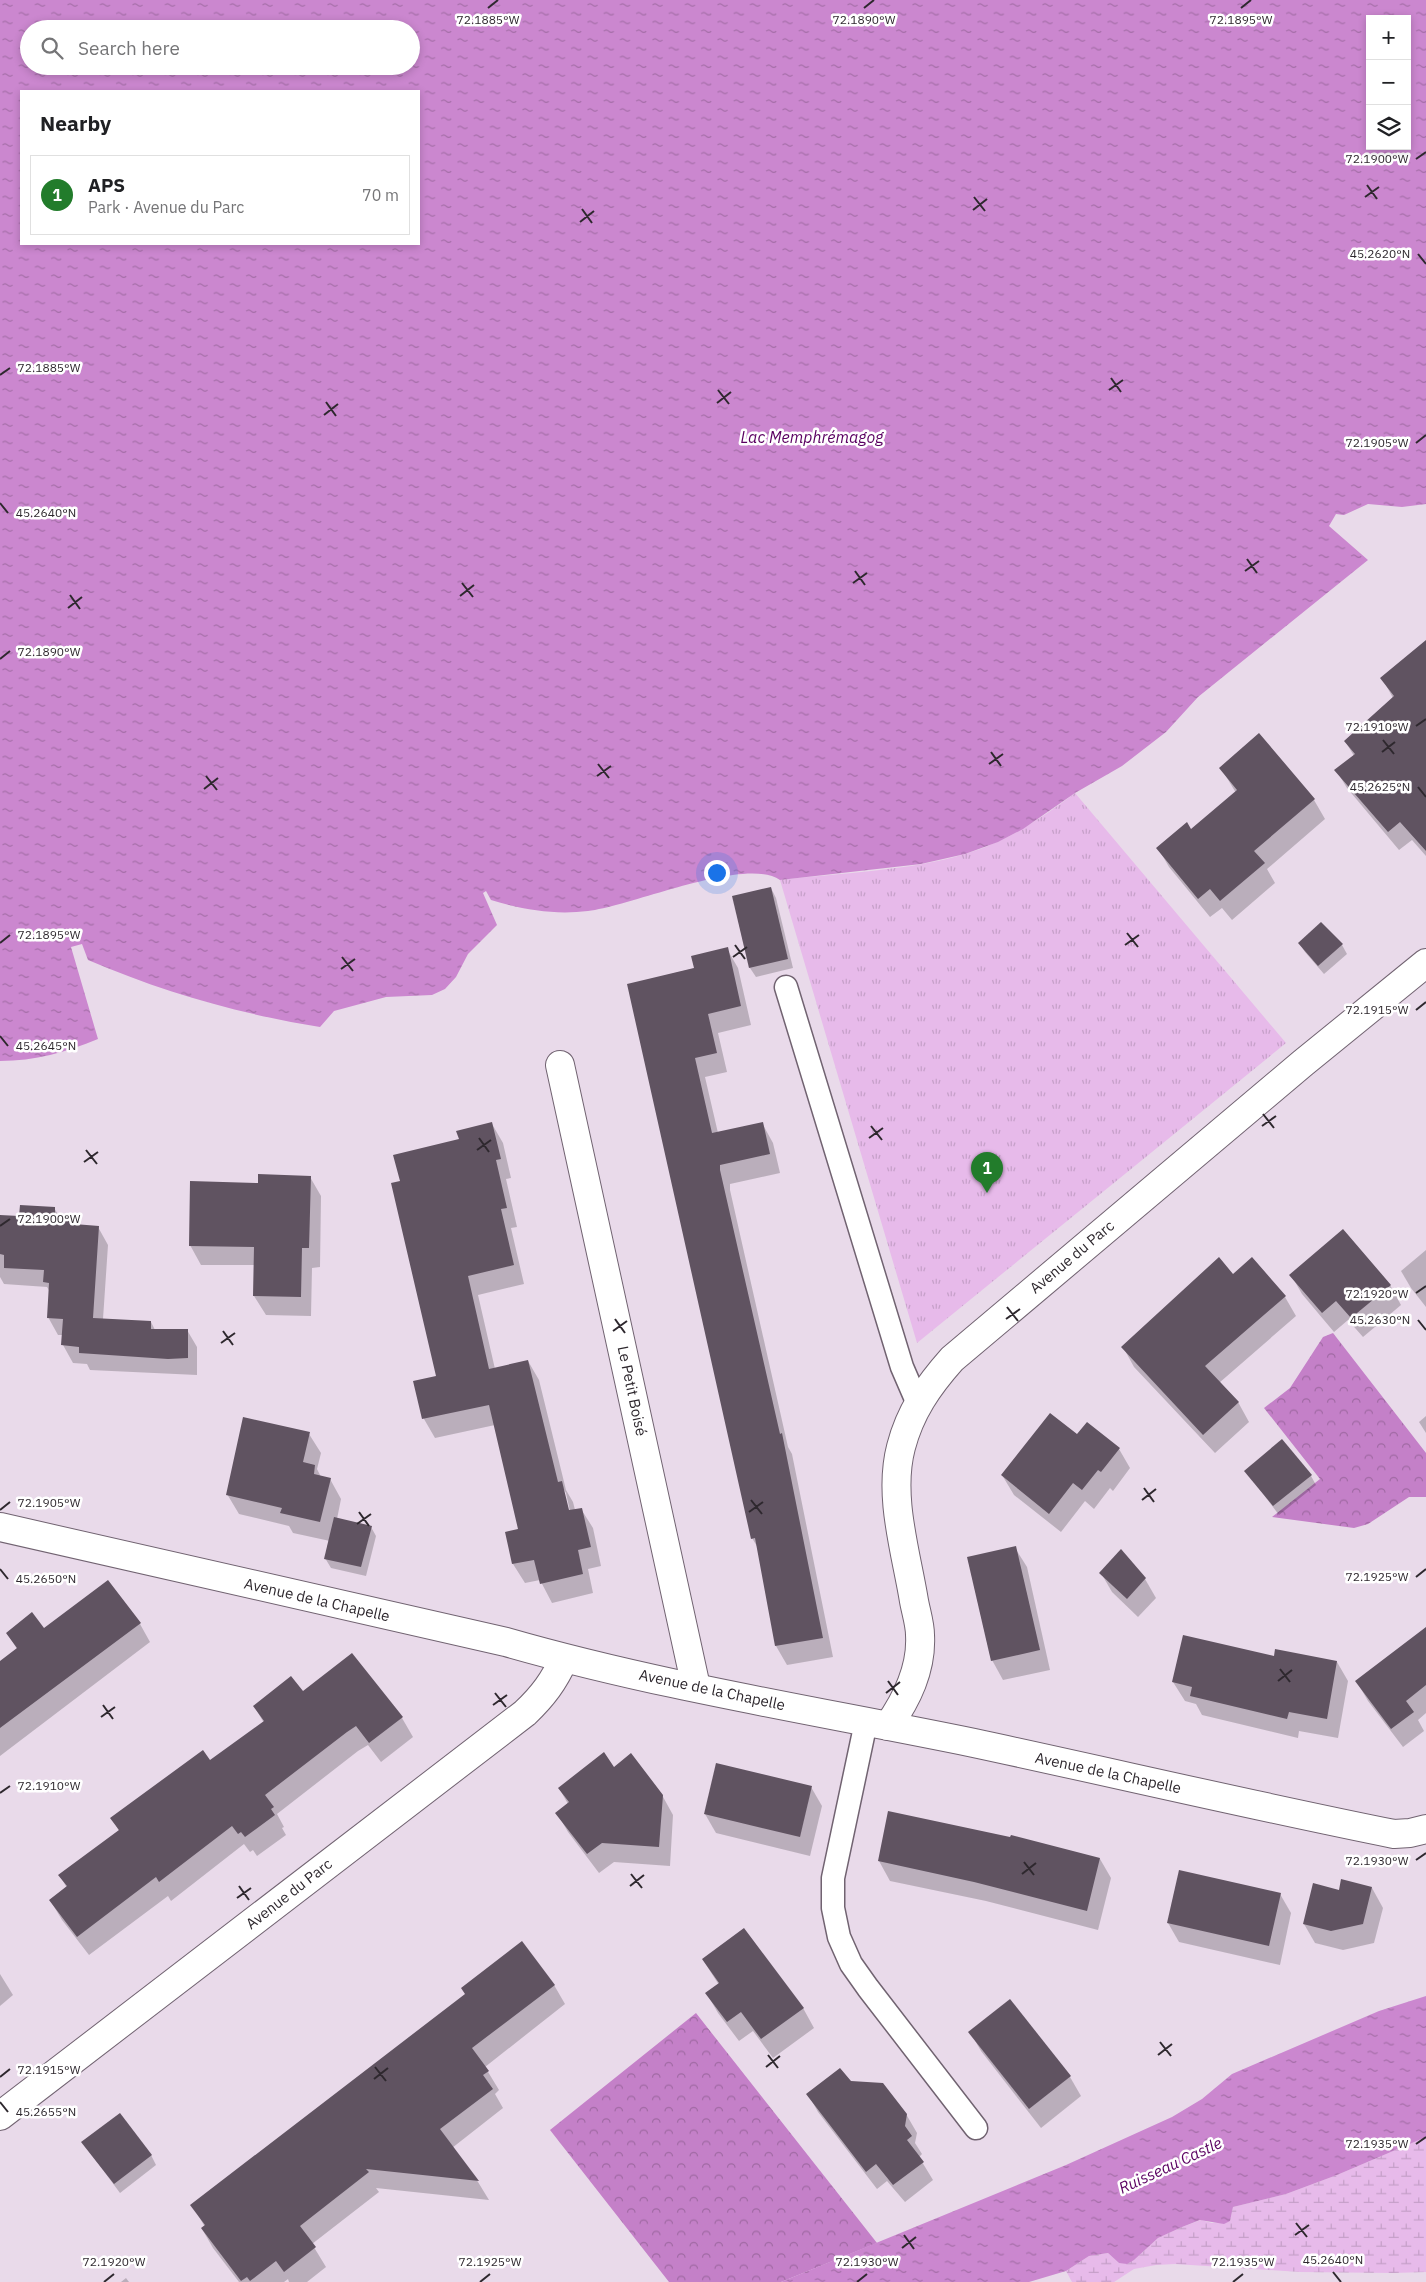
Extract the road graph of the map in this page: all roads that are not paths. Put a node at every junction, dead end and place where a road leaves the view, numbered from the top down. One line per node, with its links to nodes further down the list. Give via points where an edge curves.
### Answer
1 (1426, 963): 4 (street, Avenue du Parc, via 952,1359 929,1384)
2 (786, 987): 4 (lane, via 902,1367)
3 (560, 1065): 7 (street, Le Petit Boisé)
4 (918, 1404): 8 (street, Avenue du Parc, via 901,1448 897,1484 920,1635 919,1651 913,1683 903,1705)
5 (0, 1527): 6 (street, Avenue de la Chapelle, via 506,1642)
6 (564, 1659): 7 (street, Avenue de la Chapelle); 10 (street, Avenue du Parc, via 555,1680 525,1713)
7 (696, 1687): 8 (street, Avenue de la Chapelle)
8 (877, 1724): 9 (street, Avenue de la Chapelle, via 1394,1834); 11 (lane, via 833,1878 833,1908 839,1936 851,1964 868,1988)
9 (1426, 1829)
10 (0, 2116)
11 (976, 2128)

